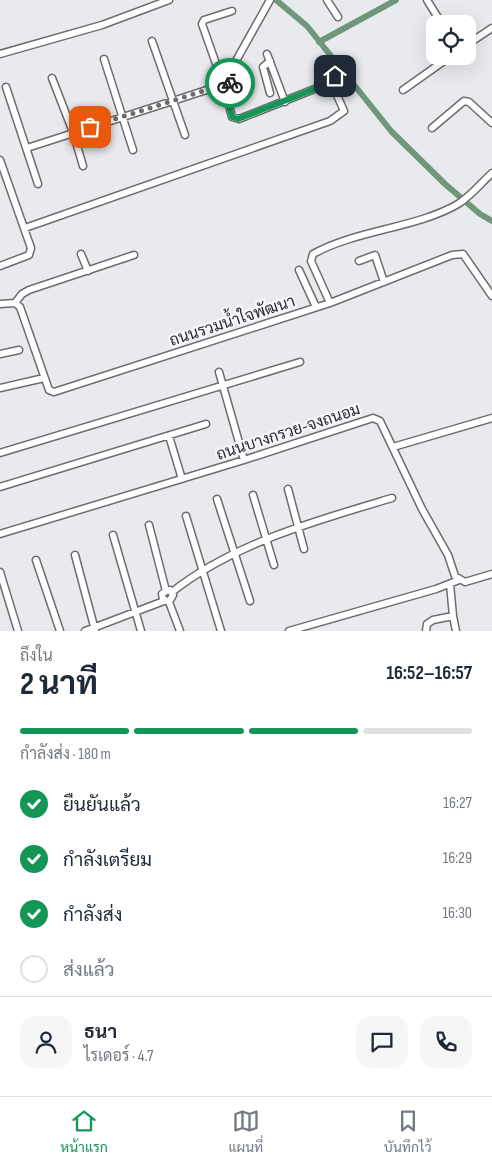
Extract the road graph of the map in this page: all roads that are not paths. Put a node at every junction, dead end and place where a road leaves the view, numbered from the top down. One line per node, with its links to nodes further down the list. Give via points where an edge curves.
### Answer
1 (169, 0): 5 (street)
2 (327, 0): 8 (street)
3 (428, 0): 7 (street)
4 (269, 1): 16 (street)
5 (161, 2): 12 (street, via 102,25)
6 (232, 11): 16 (street, via 204,20 202,24)
7 (437, 15)
8 (338, 17)
9 (492, 28): 10 (street)
10 (476, 39)
11 (152, 41): 24 (street)
12 (0, 54)
13 (104, 59): 26 (street)
14 (323, 62): 25 (street, via 335,76 333,80)
15 (439, 65): 21 (street)
16 (224, 76): 19 (street, via 216,80); 20 (street, via 230,84)
17 (52, 78): 29 (street)
18 (6, 87): 31 (street)
19 (216, 87): 20 (street); 24 (street)
20 (225, 90): 25 (street, via 235,119)
21 (403, 90)
22 (270, 93): 25 (street, via 263,68 269,58)
23 (336, 93): 37 (street, via 344,111 330,121)
24 (172, 100): 26 (street); 30 (street)
25 (285, 102)
26 (122, 115): 29 (street); 32 (street)
27 (492, 122): 28 (street, via 464,101)
28 (432, 128)
29 (73, 132): 31 (street); 34 (street)
30 (184, 135)
31 (27, 148): 36 (street)
32 (133, 150)
33 (0, 160): 37 (street)
34 (83, 166)
35 (492, 173): 47 (street, via 459,203 314,254 311,261)
36 (38, 184)
37 (25, 228): 41 (street, via 30,242 29,255)
38 (81, 254): 43 (street)
39 (134, 255): 43 (street)
40 (359, 261): 44 (street, via 375,255)
41 (0, 266)
42 (299, 270): 49 (street)
43 (88, 271): 46 (street, via 29,290)
44 (384, 282): 45 (street, ถนนรวมน้ำใจพัฒนา, via 452,255 463,254); 47 (street, ถนนรวมน้ำใจพัฒนา)
45 (492, 296)
46 (15, 302): 48 (street); 54 (street, via 20,307)
47 (330, 303): 49 (street, ถนนรวมน้ำใจพัฒนา)
48 (0, 304)
49 (316, 307): 54 (street, ถนนรวมน้ำใจพัฒนา, via 54,392 49,390)
50 (19, 350): 51 (street)
51 (0, 354)
52 (300, 362): 55 (street)
53 (219, 372): 55 (street)
54 (44, 378): 56 (street)
55 (223, 386): 61 (street); 62 (street)
56 (0, 388)
57 (492, 418): 60 (street)
58 (206, 424): 59 (street)
59 (169, 436): 63 (street); 64 (street)
60 (393, 447): 62 (street, ถนนบางกรวย-จงถนอม, via 380,421 373,418); 83 (street, ถนนบางกรวย-จงถนอม)
61 (0, 453)
62 (244, 460): 63 (street, ถนนบางกรวย-จงถนอม)
63 (182, 479): 72 (street, ถนนบางกรวย-จงถนอม)
64 (0, 487)
65 (288, 489): 71 (street)
66 (254, 495): 74 (street)
67 (392, 498): 71 (street)
68 (217, 499): 76 (street)
69 (186, 516): 81 (street)
70 (149, 525): 85 (street)
71 (298, 526): 74 (street); 75 (street)
72 (0, 534)
73 (113, 534): 88 (street)
74 (268, 540): 76 (street); 79 (street)
75 (304, 549)
76 (235, 553): 81 (street); 86 (street)
77 (75, 554): 90 (street)
78 (36, 560): 92 (street)
79 (274, 566)
80 (0, 572): 91 (street)
81 (202, 572): 85 (street); 96 (street)
82 (492, 574): 83 (street, via 465,582)
83 (459, 580): 84 (street)
84 (450, 584): 89 (street); 97 (street)
85 (169, 591): 87 (street, via 173,598)
86 (250, 601)
87 (167, 602): 88 (street); 95 (street)
88 (135, 612): 90 (street); 94 (street)
89 (453, 616): 98 (street, via 433,620 427,624); 99 (street)
90 (95, 629): 93 (street)
91 (18, 631)
92 (60, 631)
93 (85, 631)
94 (141, 631)
95 (180, 631)
96 (221, 631)
97 (289, 631)
98 (426, 631)
99 (456, 631)

